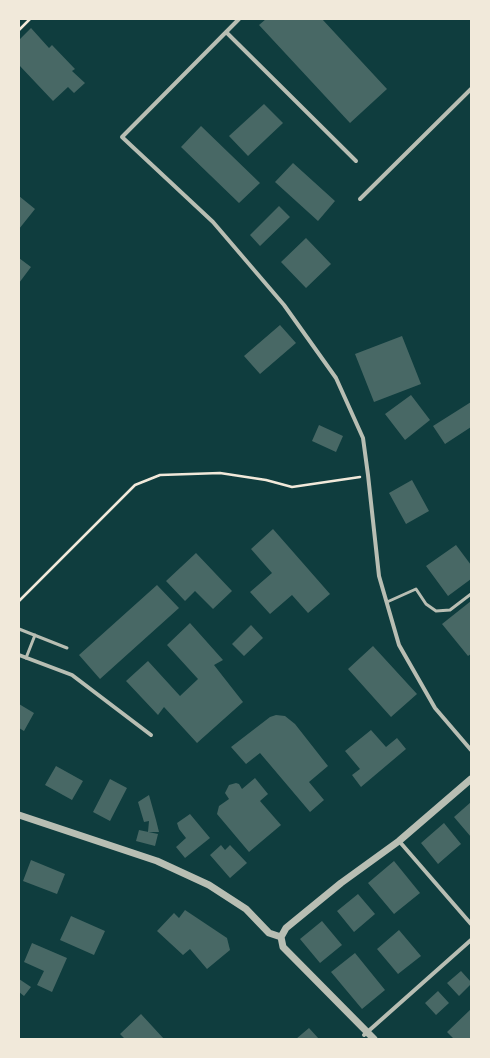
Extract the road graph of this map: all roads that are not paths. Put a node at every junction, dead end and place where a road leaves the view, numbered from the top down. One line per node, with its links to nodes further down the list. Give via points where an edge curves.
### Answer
1 (239, 19): 2 (street)
2 (226, 32): 4 (street); 7 (street, via 122,137 214,222 284,305 336,378 363,438 379,576)
3 (471, 89): 5 (street)
4 (356, 161)
5 (360, 199)
6 (471, 594): 7 (lane, via 450,610 436,611 426,604 416,588)
7 (387, 602): 14 (street, via 399,645 431,702)
8 (19, 629): 9 (lane)
9 (35, 635): 10 (lane); 12 (lane)
10 (67, 648)
11 (19, 655): 12 (street)
12 (26, 658): 13 (street, via 72,675)
13 (151, 735)
14 (471, 750)
15 (471, 779): 17 (street)
16 (19, 815): 19 (street, via 157,861 209,885 246,909 269,933)
17 (399, 841): 18 (street); 19 (street, via 341,883 286,928)
18 (471, 924)
19 (280, 937): 21 (street, via 283,947)
20 (471, 940): 21 (street)
21 (366, 1034): 22 (street)
22 (374, 1039)

